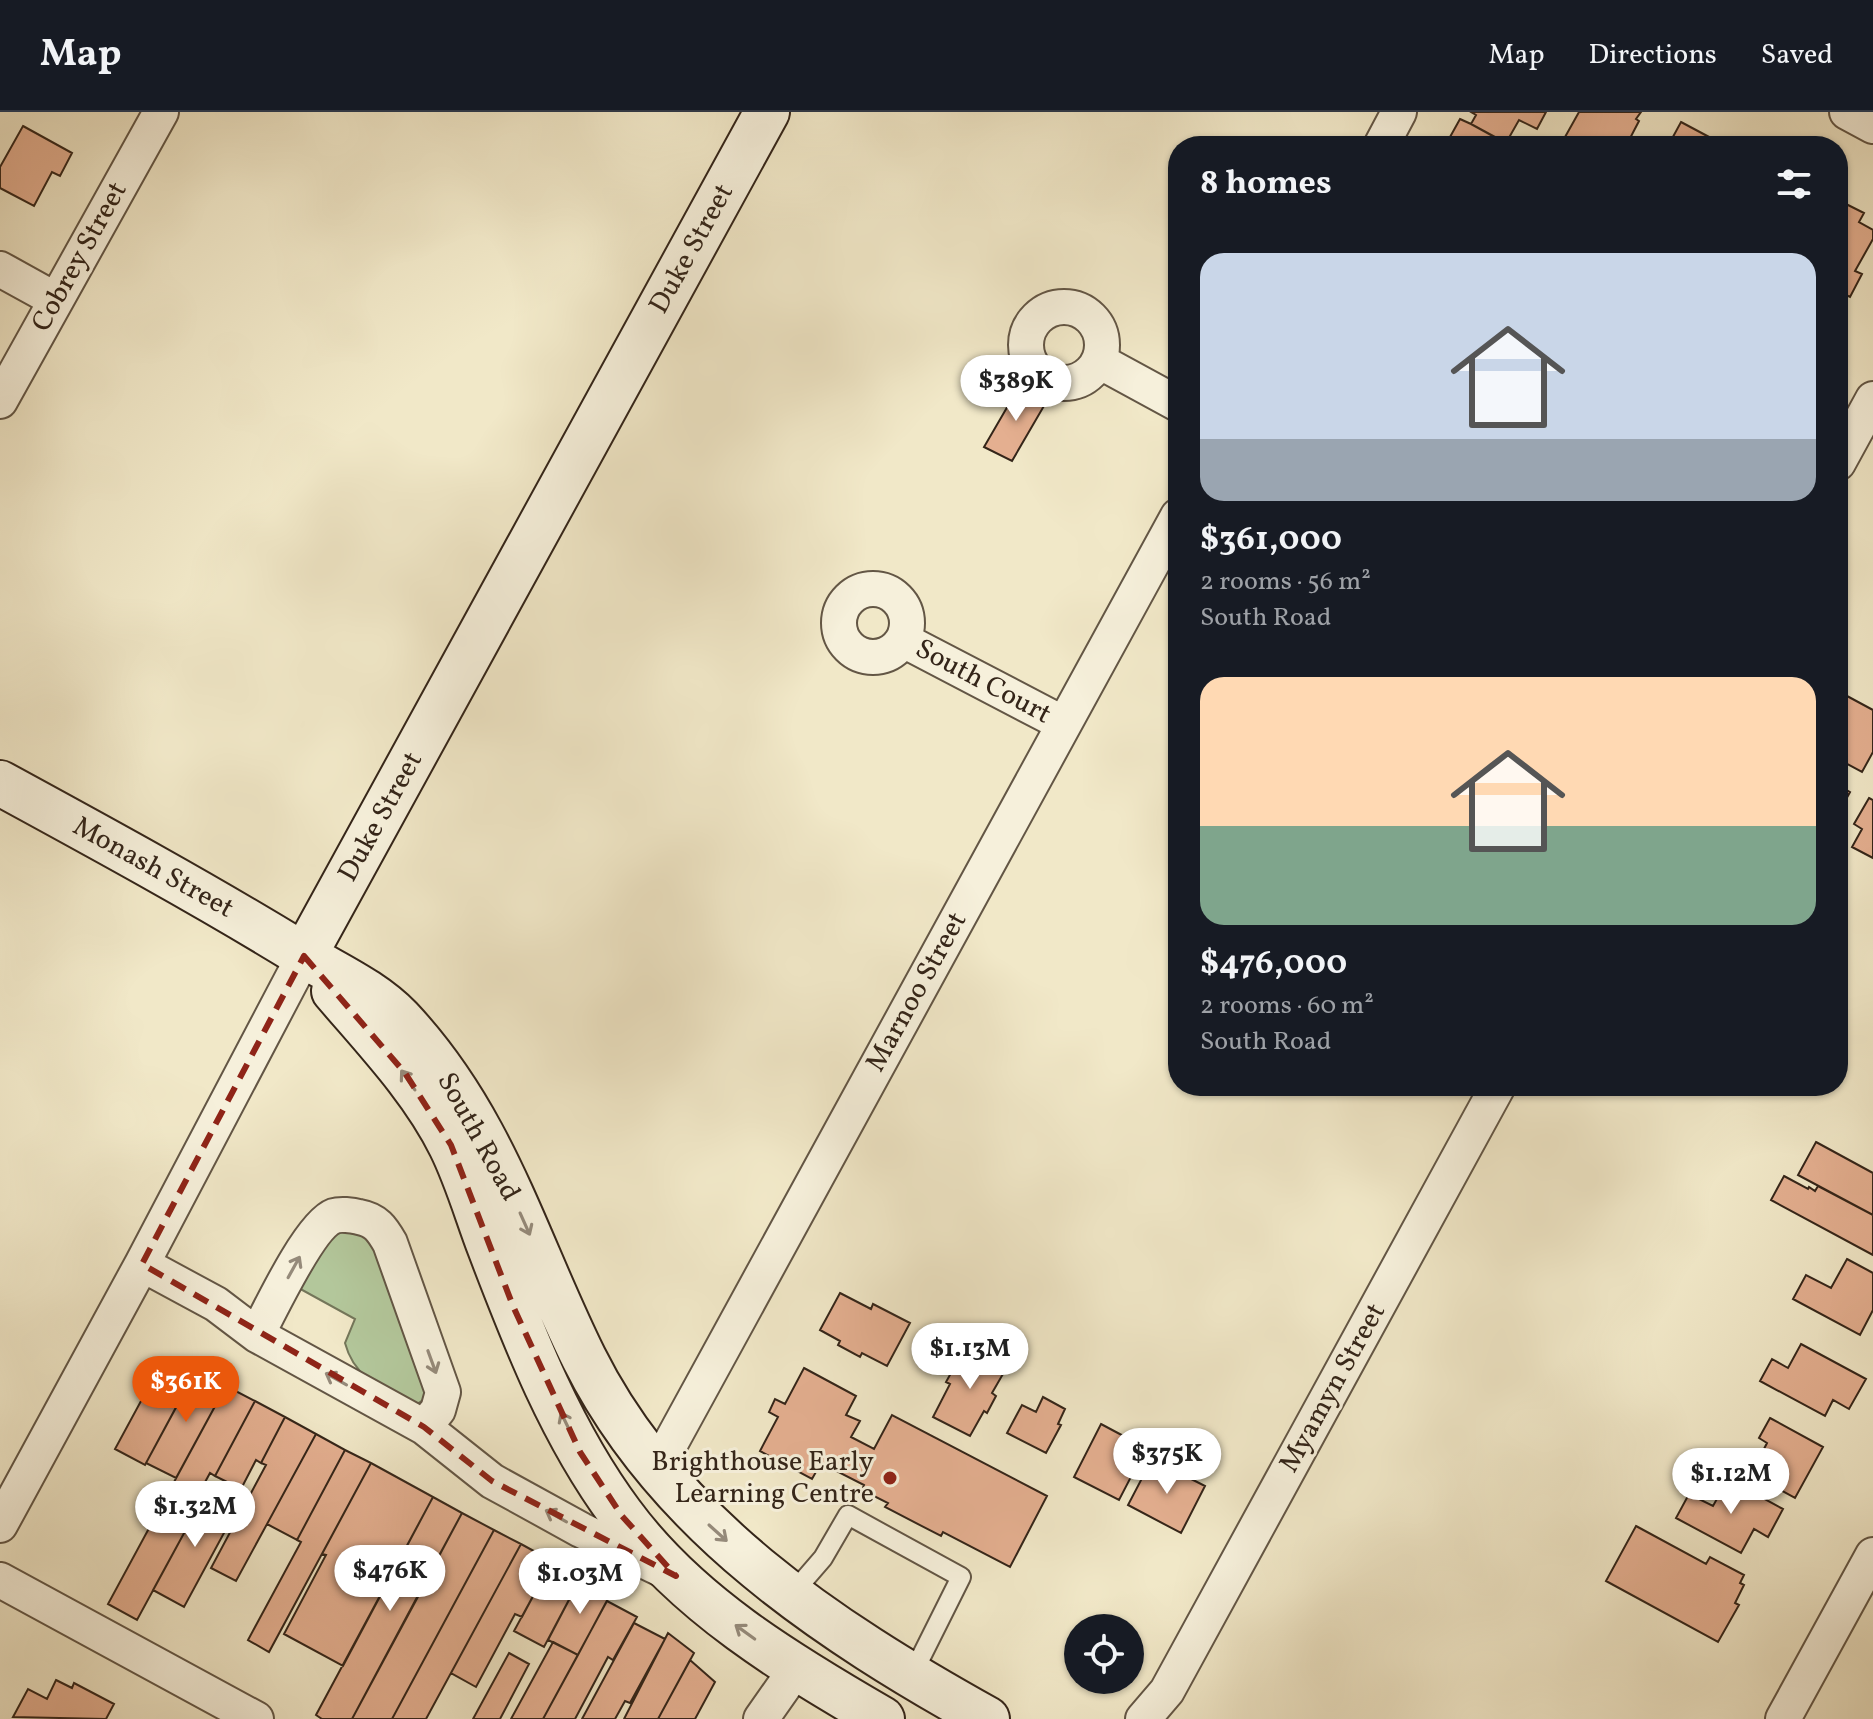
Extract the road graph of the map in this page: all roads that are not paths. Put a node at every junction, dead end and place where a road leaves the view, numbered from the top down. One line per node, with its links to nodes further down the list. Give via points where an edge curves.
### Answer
1 (161, 112): 8 (street, Cobrey Street)
2 (767, 112): 18 (street, Duke Street)
3 (1399, 112): 6 (street)
4 (1847, 112): 5 (street)
5 (1873, 126)
6 (1386, 136)
7 (0, 269): 8 (street)
8 (56, 300): 12 (street, Cobrey Street)
9 (1099, 361): 10 (street)
10 (1168, 399)
11 (1873, 399): 13 (street)
12 (0, 401)
13 (1848, 445)
14 (1168, 534): 16 (street, Marnoo Street)
15 (903, 640): 16 (street, South Court)
16 (1064, 724): 23 (street, Marnoo Street)
17 (0, 783): 18 (street, Monash Street)
18 (304, 956): 20 (street, Duke Street); 23 (street, South Road, one-way to 23, via 358,986 397,1016 440,1066 484,1136 612,1411); 26 (street, South Road, one-way to 18, via 622,1516 580,1452 513,1306 451,1145 405,1073)
19 (1493, 1096): 31 (street, Myamyn Street)
20 (142, 1264): 21 (street, South Road, via 216,1304); 24 (street, Duke Street)
21 (257, 1335): 22 (street, South Road, one-way to 21); 22 (street, one-way to 22, via 319,1227 334,1216 372,1220 390,1243 443,1392 438,1410)
22 (424, 1427): 26 (street, South Road, one-way to 22, via 492,1481)
23 (657, 1468): 28 (street, South Road, one-way to 28, via 703,1520)
24 (0, 1525)
25 (1873, 1555): 37 (street)
26 (676, 1576): 29 (street, South Road, one-way to 26)
27 (0, 1580): 32 (street)
28 (791, 1595): 30 (street, South Road); 30 (lane, via 823,1558 848,1515 961,1577)
29 (796, 1669): 33 (street); 34 (street, South Road)
30 (911, 1677): 35 (street, South Road)
31 (1164, 1705): 36 (street, Myamyn Street)
32 (256, 1719)
33 (761, 1719)
34 (882, 1719)
35 (987, 1719)
36 (1143, 1719)
37 (1783, 1719)

